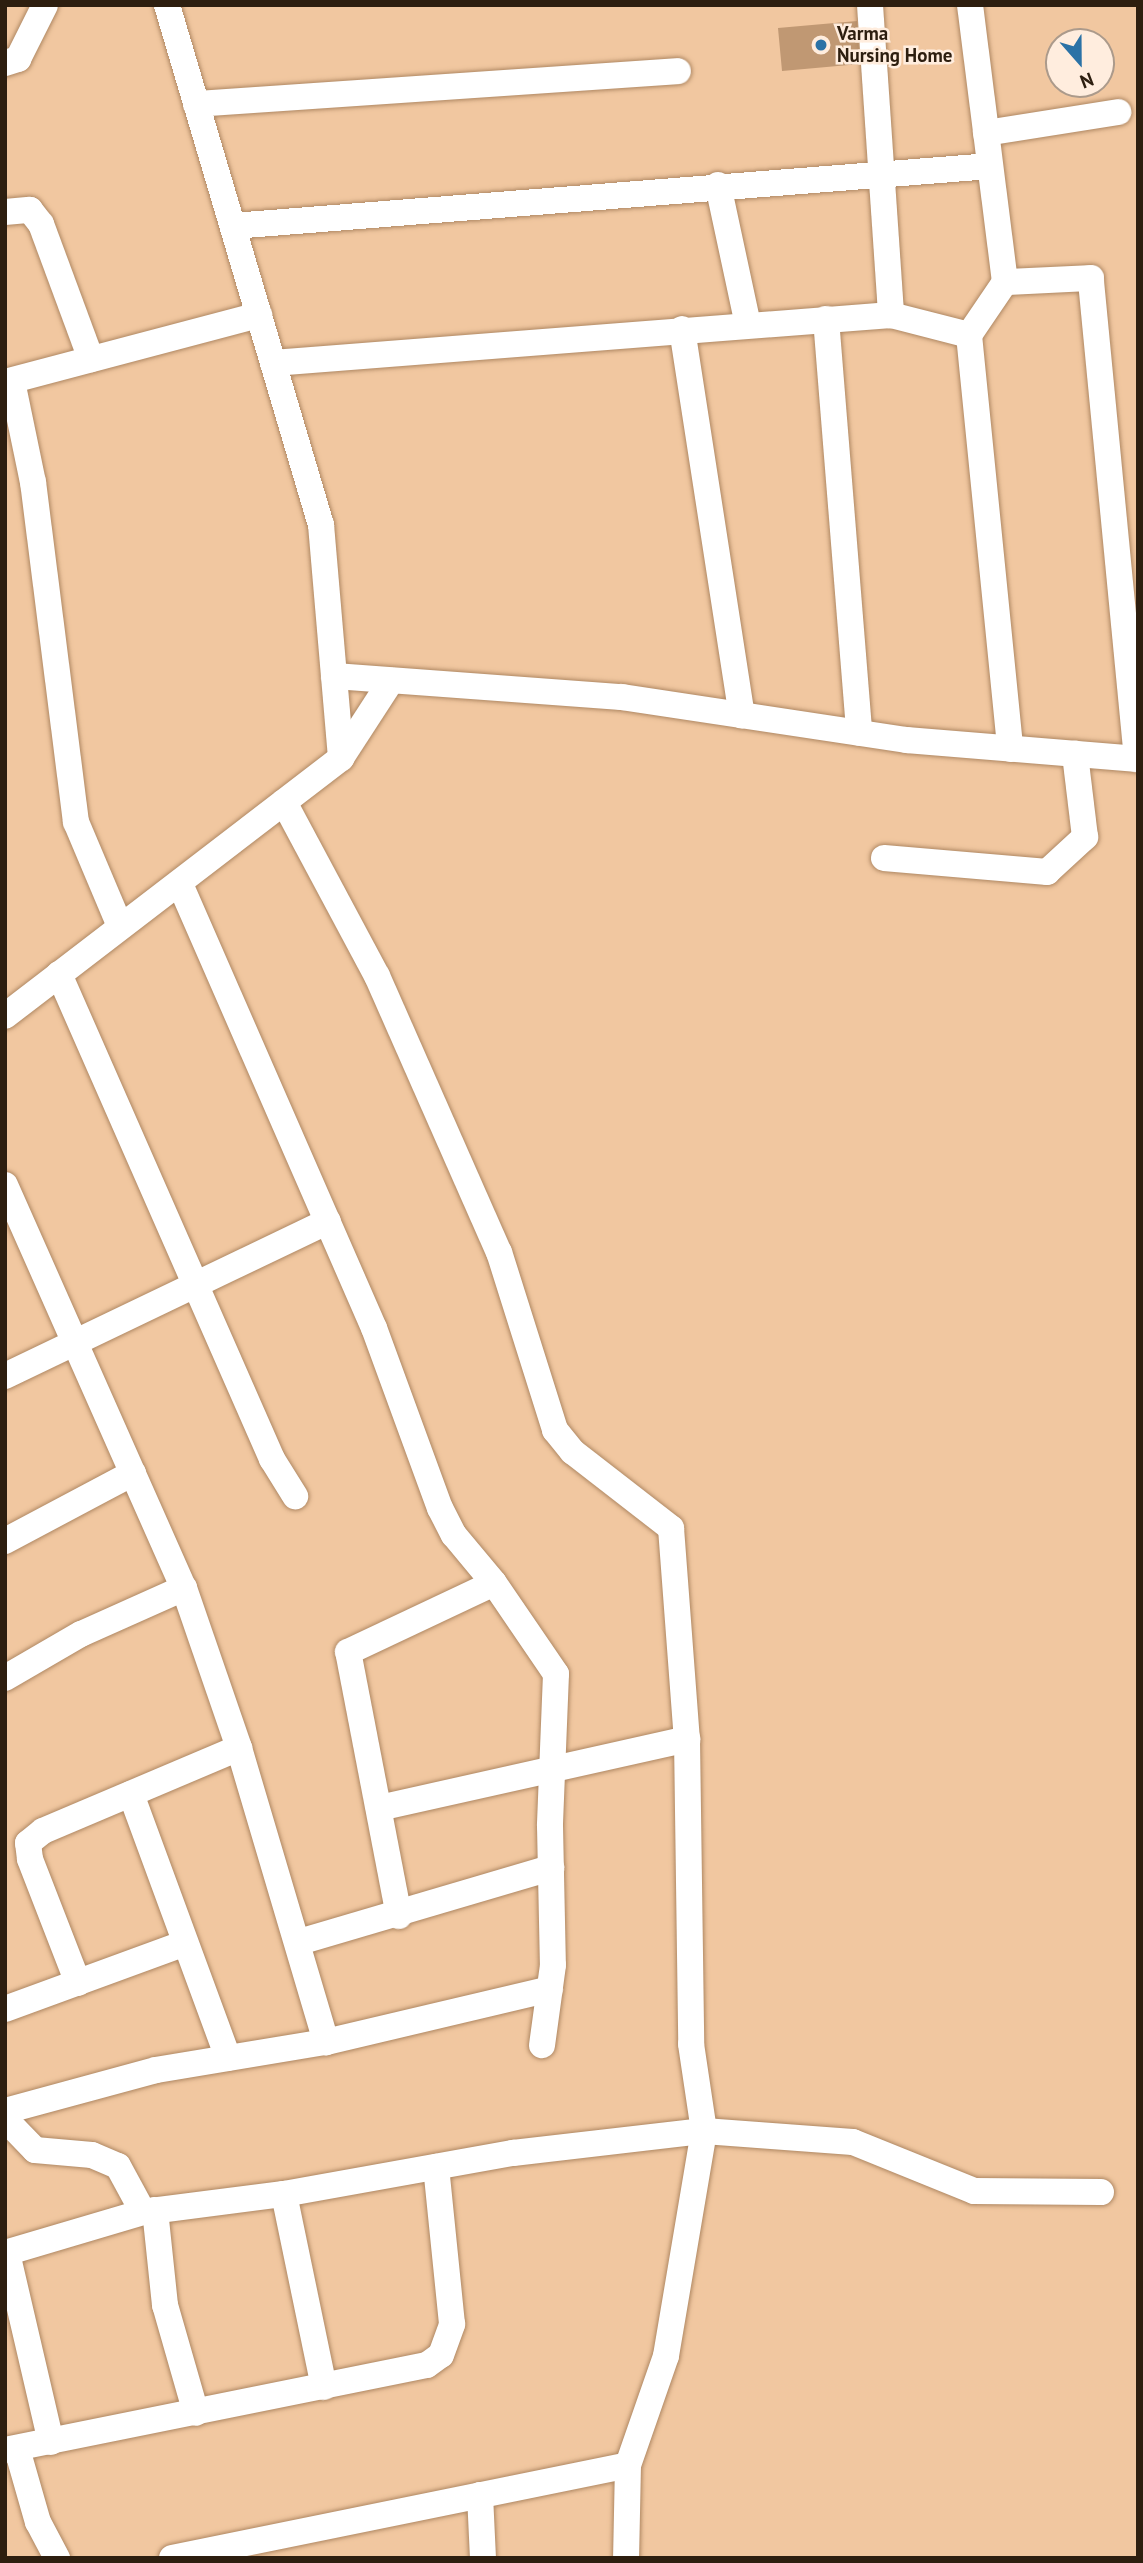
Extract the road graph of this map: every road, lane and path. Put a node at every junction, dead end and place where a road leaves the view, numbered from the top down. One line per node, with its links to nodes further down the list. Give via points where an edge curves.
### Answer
1 (45, 5): 5 (street, via 18,59)
2 (167, 5): 7 (street)
3 (870, 5): 11 (street)
4 (970, 5): 9 (street)
5 (5, 62)
6 (678, 71): 7 (street)
7 (196, 103): 14 (street)
8 (1118, 112): 9 (street)
9 (986, 132): 10 (street)
10 (990, 166): 11 (street); 15 (street)
11 (880, 174): 12 (street); 17 (street)
12 (718, 184): 14 (street); 19 (street)
13 (5, 212): 22 (street, via 30,210 41,224)
14 (233, 226): 16 (street)
15 (1005, 282): 21 (street); 32 (street, via 1091,278)
16 (259, 315): 22 (street); 23 (street)
17 (891, 315): 18 (street); 21 (street)
18 (826, 319): 19 (street); 28 (street)
19 (748, 325): 20 (street)
20 (682, 329): 23 (street); 27 (street)
21 (969, 335): 29 (street)
22 (91, 359): 24 (street)
23 (273, 362): 25 (street, via 321,525)
24 (8, 381): 36 (street, via 33,482 76,822)
25 (334, 676): 26 (street); 31 (street)
26 (391, 681): 27 (street, via 622,697); 31 (street)
27 (741, 715): 28 (street)
28 (859, 733): 29 (street)
29 (1010, 749): 30 (street)
30 (1075, 754): 32 (street); 34 (street, via 1085,837 1047,872)
31 (341, 758): 33 (street)
32 (1137, 759)
33 (284, 802): 35 (street); 50 (street, via 377,976 499,1252 555,1430 573,1452 671,1528)
34 (884, 858)
35 (180, 884): 36 (street); 40 (street)
36 (120, 926): 37 (street)
37 (59, 974): 38 (street); 41 (street)
38 (5, 1016)
39 (5, 1185): 42 (street)
40 (328, 1221): 41 (street); 47 (street, via 374,1328 440,1508 454,1535)
41 (197, 1287): 42 (street); 45 (street, via 272,1458)
42 (76, 1343): 43 (street); 44 (street)
43 (5, 1376)
44 (133, 1473): 46 (street); 48 (street)
45 (295, 1496)
46 (5, 1541)
47 (494, 1583): 52 (street, via 556,1674); 54 (street, via 348,1652)
48 (184, 1588): 49 (street, via 81,1634); 51 (street)
49 (5, 1678)
50 (687, 1739): 52 (street); 66 (street, via 691,2044)
51 (239, 1748): 53 (street); 57 (street)
52 (553, 1770): 54 (street); 55 (street)
53 (131, 1794): 58 (street); 59 (street, via 44,1831 28,1843)
54 (379, 1808): 56 (street)
55 (551, 1868): 56 (street); 60 (street)
56 (399, 1916): 57 (street)
57 (299, 1942): 62 (street)
58 (185, 1943): 59 (street); 64 (street)
59 (78, 1983): 61 (street)
60 (550, 1989): 62 (street); 63 (street)
61 (5, 2009)
62 (326, 2042): 64 (street)
63 (542, 2045)
64 (228, 2058): 65 (street, via 105,2081)
65 (6, 2110): 70 (street, via 35,2150 92,2155 118,2166)
66 (704, 2131): 67 (street, via 513,2153); 68 (street, via 853,2143 974,2191); 76 (street, via 666,2356)
67 (436, 2167): 69 (street); 72 (street, via 452,2324 449,2342 440,2355 413,2371)
68 (1101, 2192)
69 (284, 2194): 70 (street); 72 (street)
70 (149, 2211): 71 (street); 73 (street, via 165,2305)
71 (6, 2253): 74 (street)
72 (324, 2387): 73 (street)
73 (196, 2413): 74 (street)
74 (51, 2442): 75 (street)
75 (11, 2450): 78 (street)
76 (628, 2465): 77 (street); 81 (street)
77 (480, 2494): 79 (street); 80 (street)
78 (57, 2558)
79 (172, 2558)
80 (483, 2558)
81 (626, 2558)

